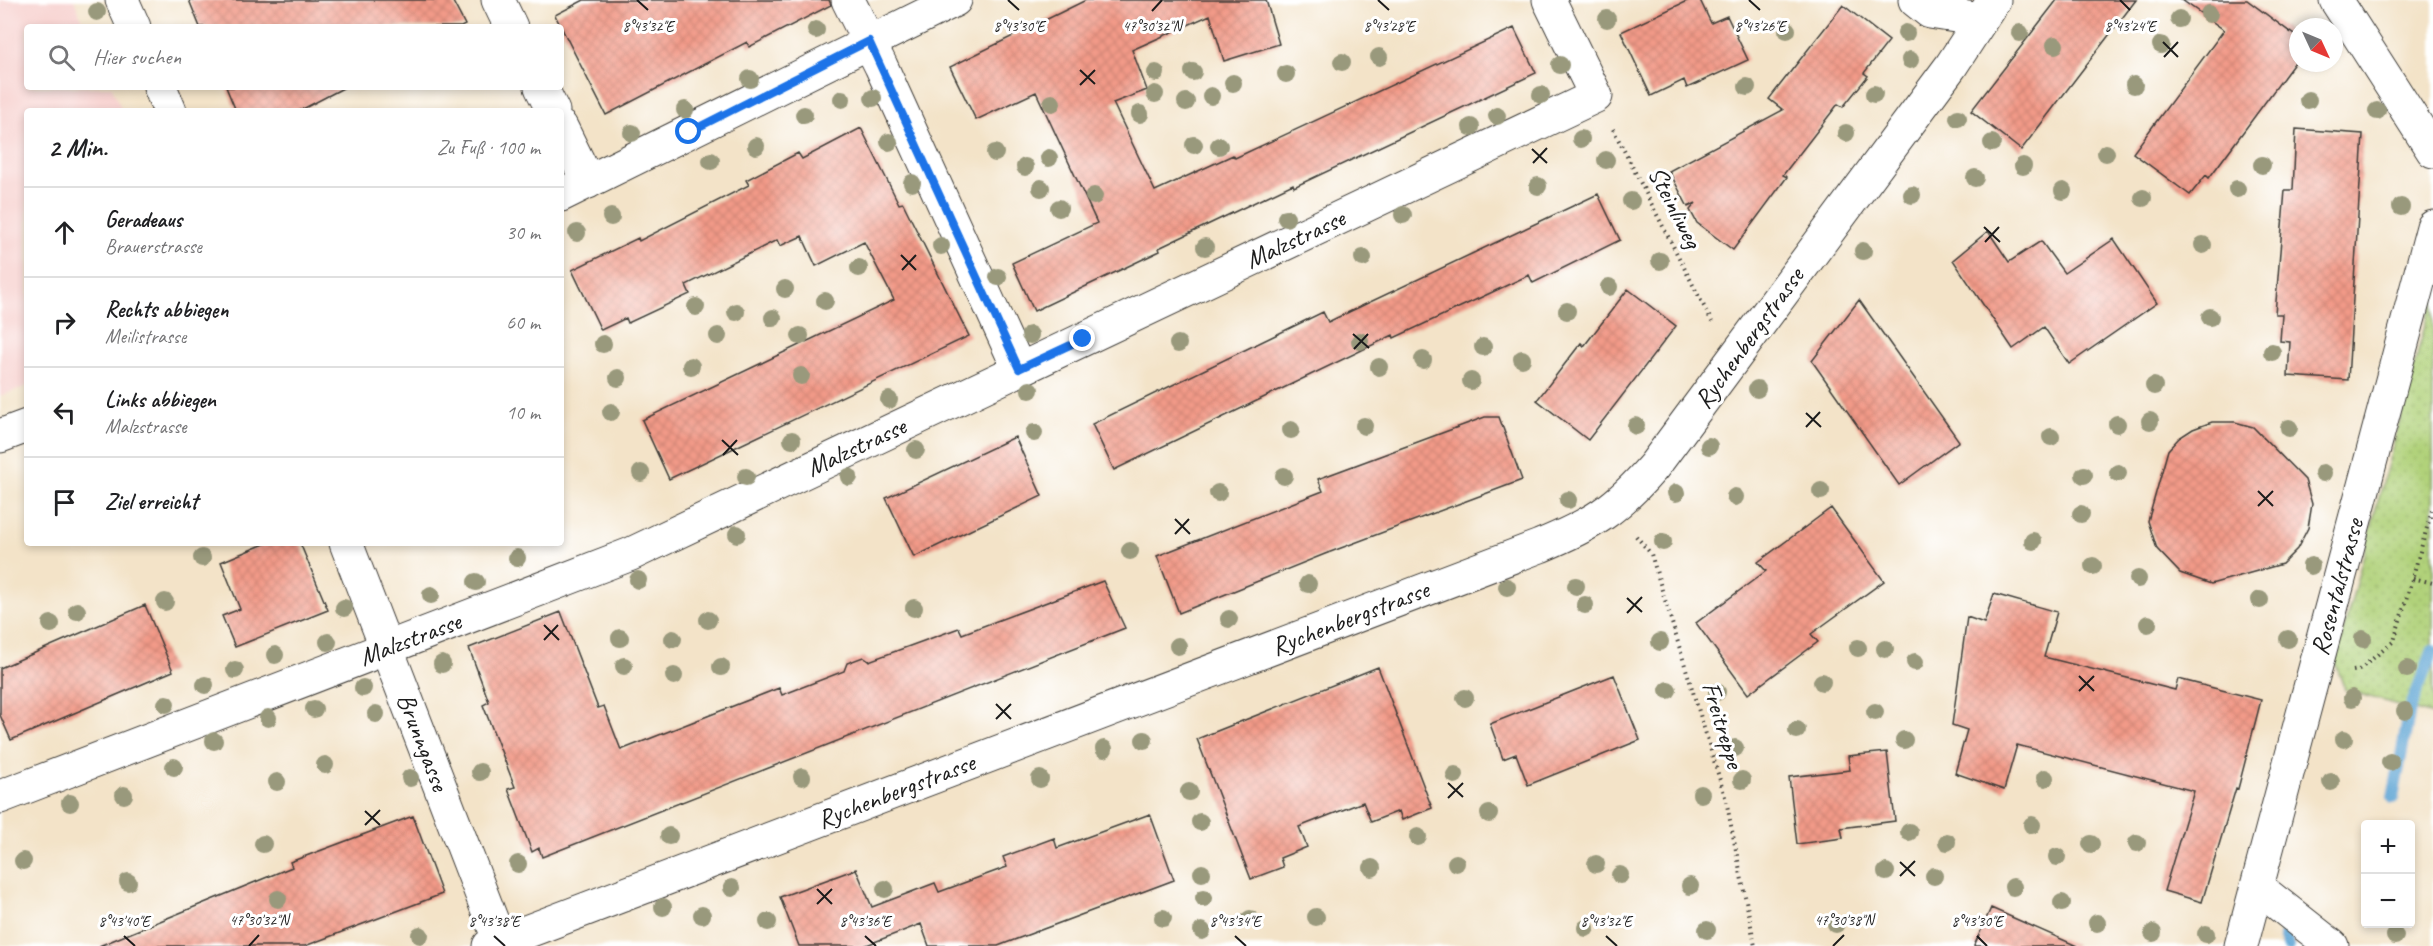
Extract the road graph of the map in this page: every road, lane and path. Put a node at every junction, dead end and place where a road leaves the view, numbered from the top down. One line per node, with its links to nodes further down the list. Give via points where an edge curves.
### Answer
1 (122, 0): 9 (street)
2 (498, 0): 10 (street)
3 (848, 0): 11 (street)
4 (955, 0): 11 (street)
5 (1549, 0): 14 (street)
6 (1916, 0): 8 (street, via 1930,12)
7 (2336, 0): 18 (street)
8 (1988, 10): 34 (street, Rychenbergstrasse, via 1951,66 1654,466 1601,517 1540,546)
9 (133, 24)
10 (510, 24)
11 (869, 41): 19 (street); 22 (street)
12 (160, 90): 15 (street)
13 (542, 90): 16 (street)
14 (1596, 96): 21 (path, Steinliweg); 22 (street, Malzstrasse)
15 (169, 108)
16 (552, 108)
17 (564, 140): 19 (street)
18 (2433, 151)
19 (575, 188)
20 (2433, 227): 33 (street, Rosentalstrasse)
21 (1713, 324)
22 (1019, 369): 30 (street, Malzstrasse, via 631,554)
23 (24, 427): 24 (street)
24 (0, 436)
25 (2433, 507): 28 (path)
26 (1635, 535): 35 (path, Freitreppe, via 1651,554 1726,800)
27 (347, 546): 30 (street, Brunngasse)
28 (2413, 578): 29 (path); 31 (path, via 2394,641 2359,670)
29 (2433, 582)
30 (387, 648): 32 (street, Malzstrasse); 34 (street, Brunngasse)
31 (2346, 673)
32 (0, 797)
33 (2257, 887): 36 (street, Rosentalstrasse); 37 (street)
34 (495, 944)
35 (1755, 946)
36 (2241, 946)
37 (2332, 946)

